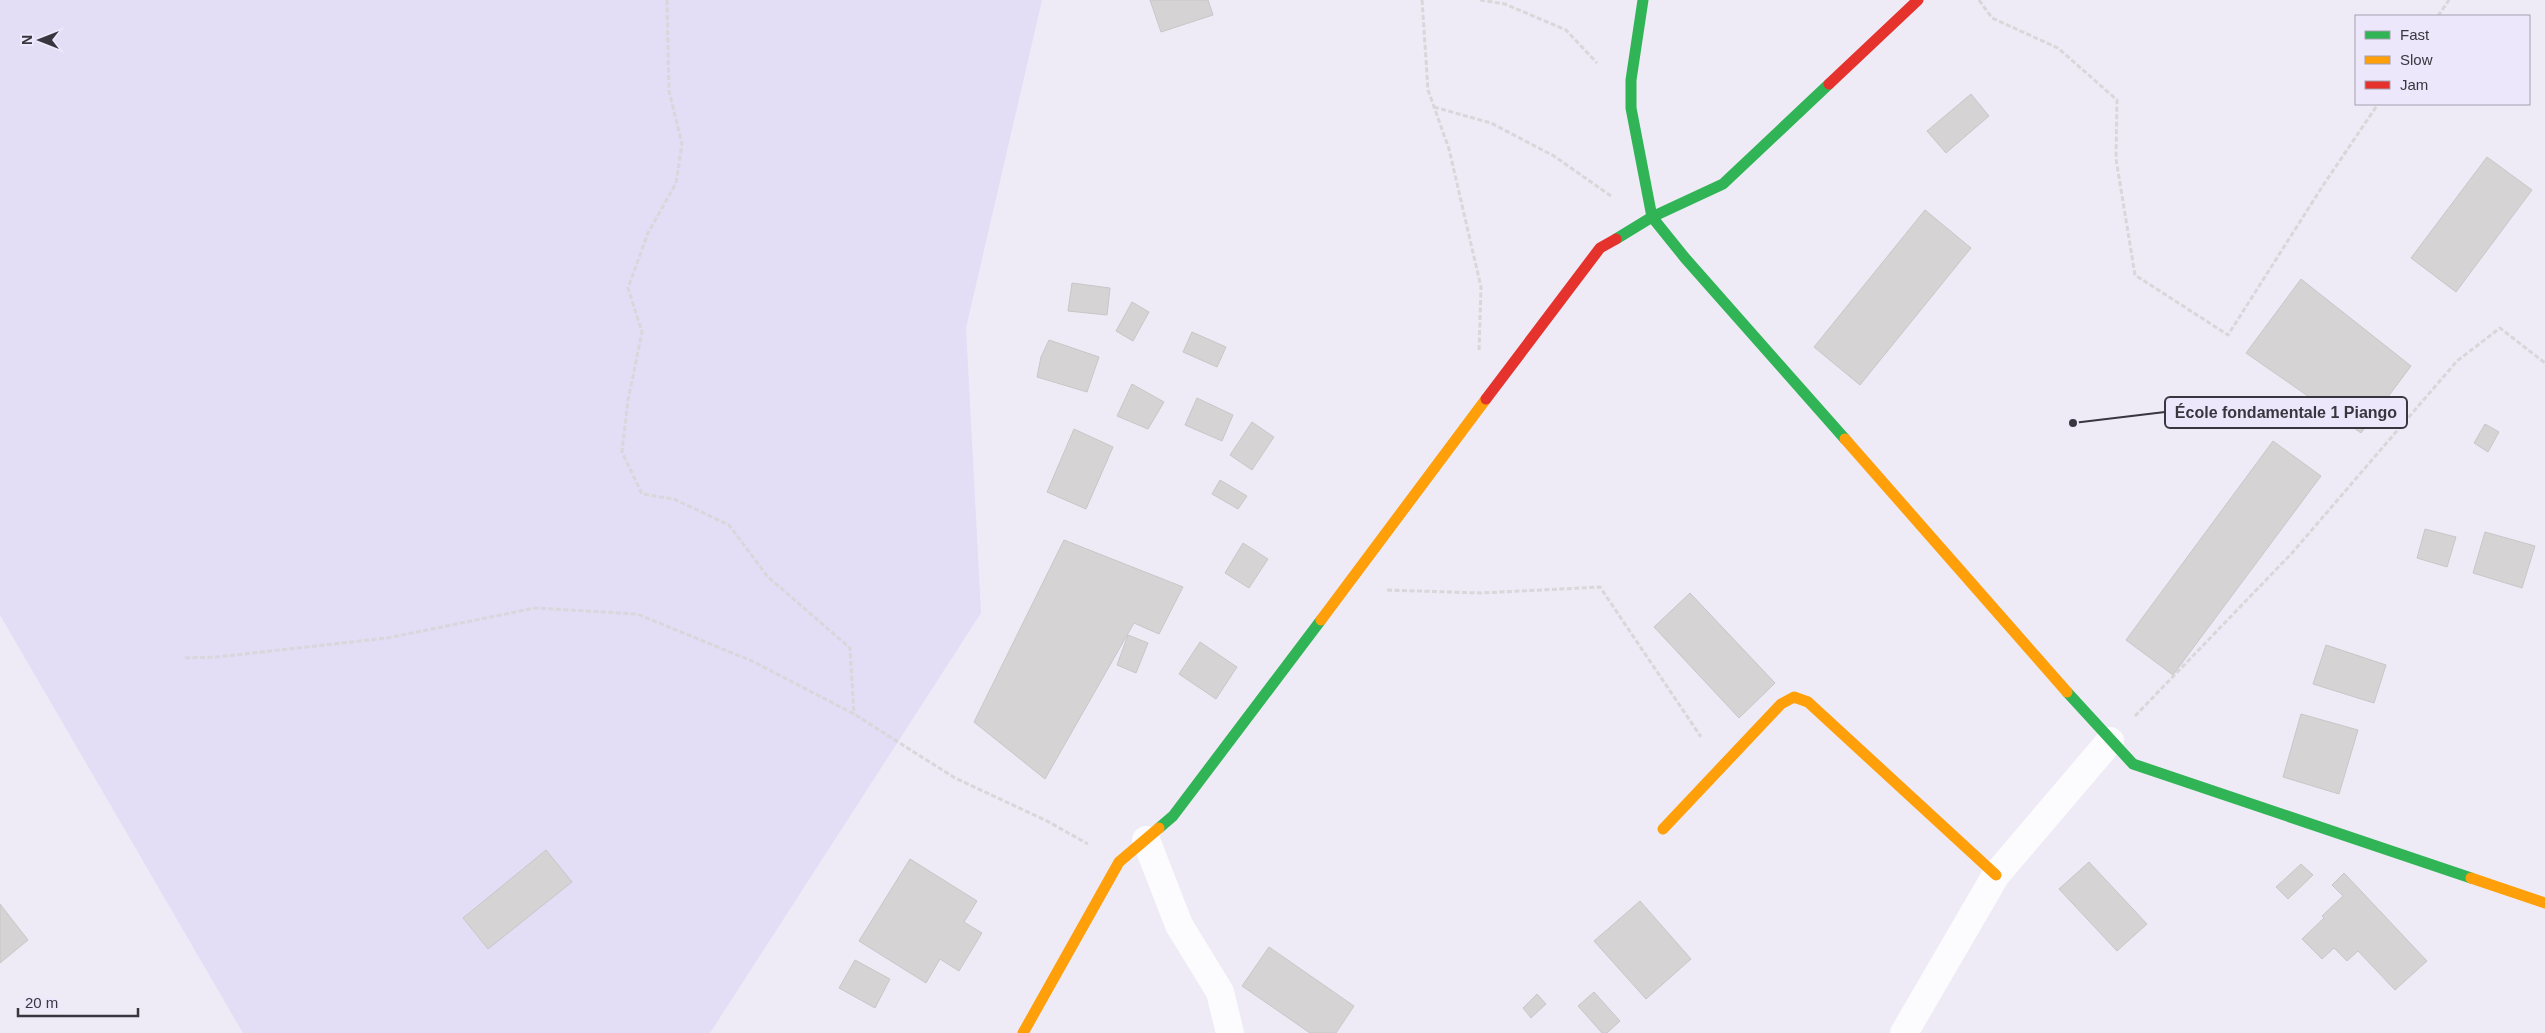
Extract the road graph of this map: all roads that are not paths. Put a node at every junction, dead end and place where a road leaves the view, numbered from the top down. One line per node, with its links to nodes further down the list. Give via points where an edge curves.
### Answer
1 (1643, 0): 3 (street, via 1631,80 1631,108)
2 (1918, 0): 3 (street, via 1723,184)
3 (1652, 217): 4 (street); 6 (street, via 1600,248 1173,816)
4 (2110, 741): 7 (street); 8 (street, via 2133,764)
5 (1663, 829): 7 (street, via 1781,704 1794,697 1808,702)
6 (1146, 840): 9 (street, via 1119,862); 10 (street, via 1179,925 1220,992)
7 (1996, 876): 11 (street)
8 (2545, 904)
9 (1023, 1033)
10 (1230, 1033)
11 (1904, 1033)

